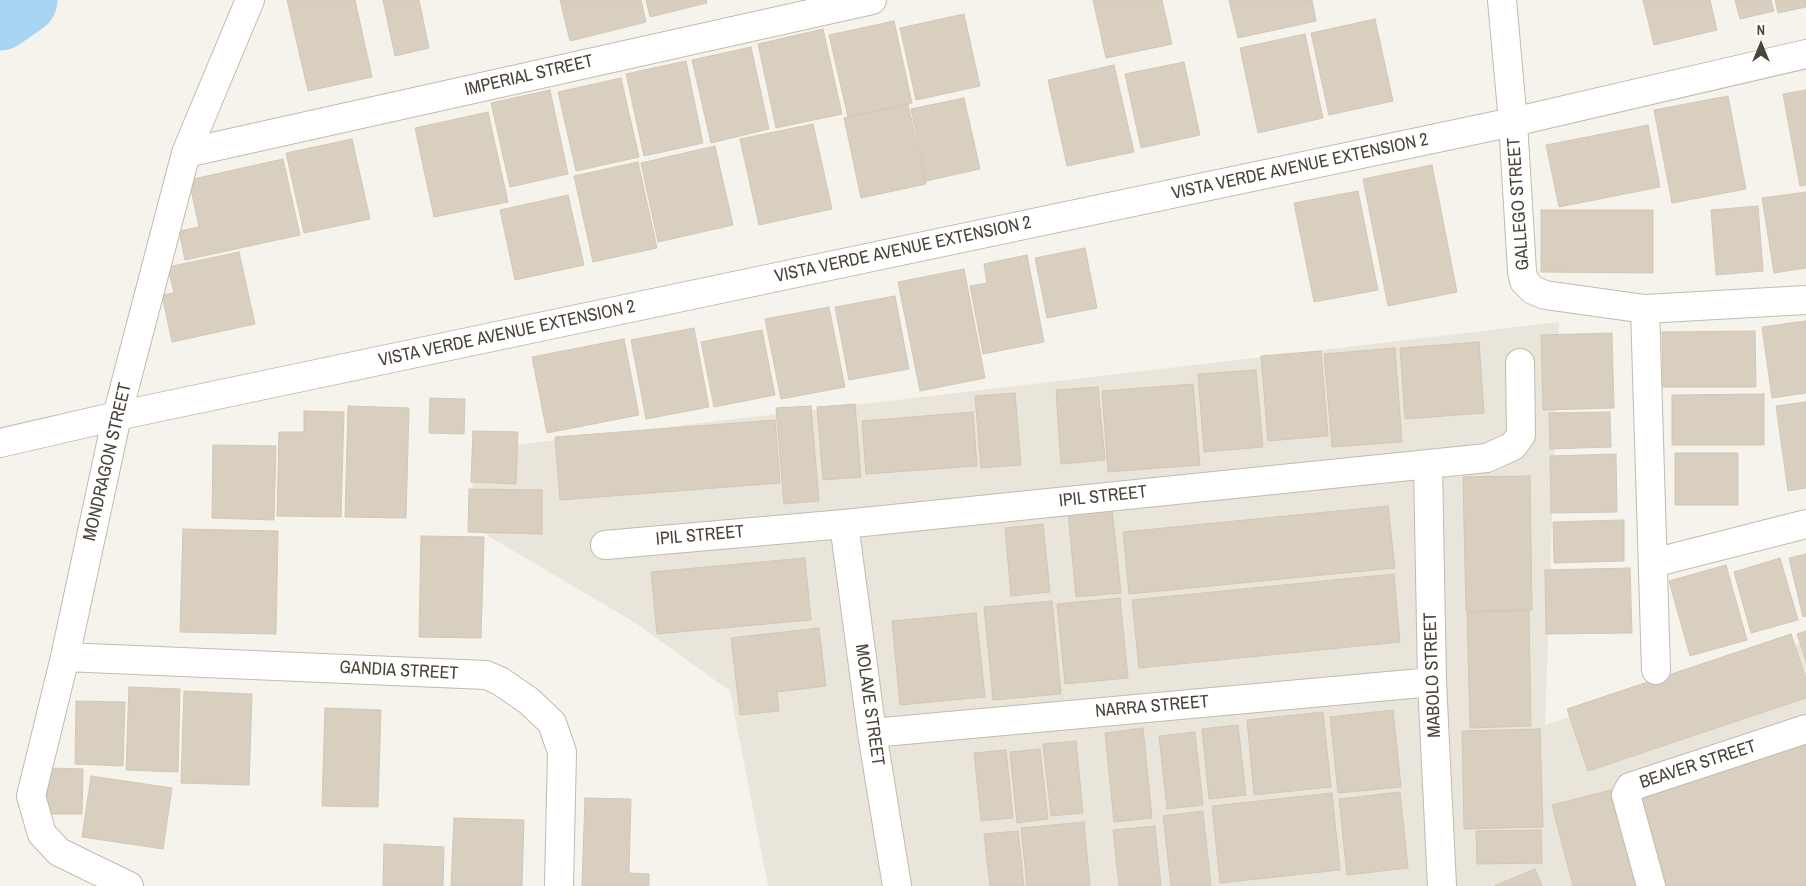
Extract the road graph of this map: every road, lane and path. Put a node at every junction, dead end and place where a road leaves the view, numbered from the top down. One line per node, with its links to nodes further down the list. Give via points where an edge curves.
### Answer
1 (250, 0): 6 (street, MONDRAGON STREET)
2 (872, 0): 6 (street, IMPERIAL STREET)
3 (1502, 0): 5 (street, GALLEGO STREET)
4 (1806, 54): 5 (street, VISTA VERDE AVENUE EXTENSION 2)
5 (1513, 122): 8 (street, GALLEGO STREET, via 1524,281 1545,295); 10 (street, VISTA VERDE AVENUE EXTENSION 2)
6 (186, 153): 10 (street, MONDRAGON STREET)
7 (1806, 300): 8 (street, GALLEGO STREET)
8 (1645, 309): 16 (street)
9 (1520, 362): 12 (street, IPIL STREET, via 1521,435 1513,446 1487,458)
10 (116, 416): 11 (street, VISTA VERDE AVENUE EXTENSION 2); 17 (street, MONDRAGON STREET)
11 (0, 443)
12 (1428, 465): 13 (street, IPIL STREET); 19 (street, MABOLO STREET)
13 (844, 524): 15 (street, IPIL STREET); 21 (street, MOLAVE STREET)
14 (1806, 524): 16 (street)
15 (605, 545)
16 (1653, 563): 18 (street)
17 (65, 657): 22 (street, MONDRAGON STREET, via 31,796 42,834 59,852); 23 (street, GANDIA STREET, via 486,675 500,681 552,722 562,752)
18 (1656, 670)
19 (1432, 682): 21 (street, NARRA STREET); 25 (street, MABOLO STREET)
20 (1806, 729): 26 (street, BEAVER STREET, via 1630,787 1626,795)
21 (872, 733): 24 (street, MOLAVE STREET)
22 (129, 886)
23 (559, 886)
24 (897, 886)
25 (1442, 886)
26 (1651, 886)

